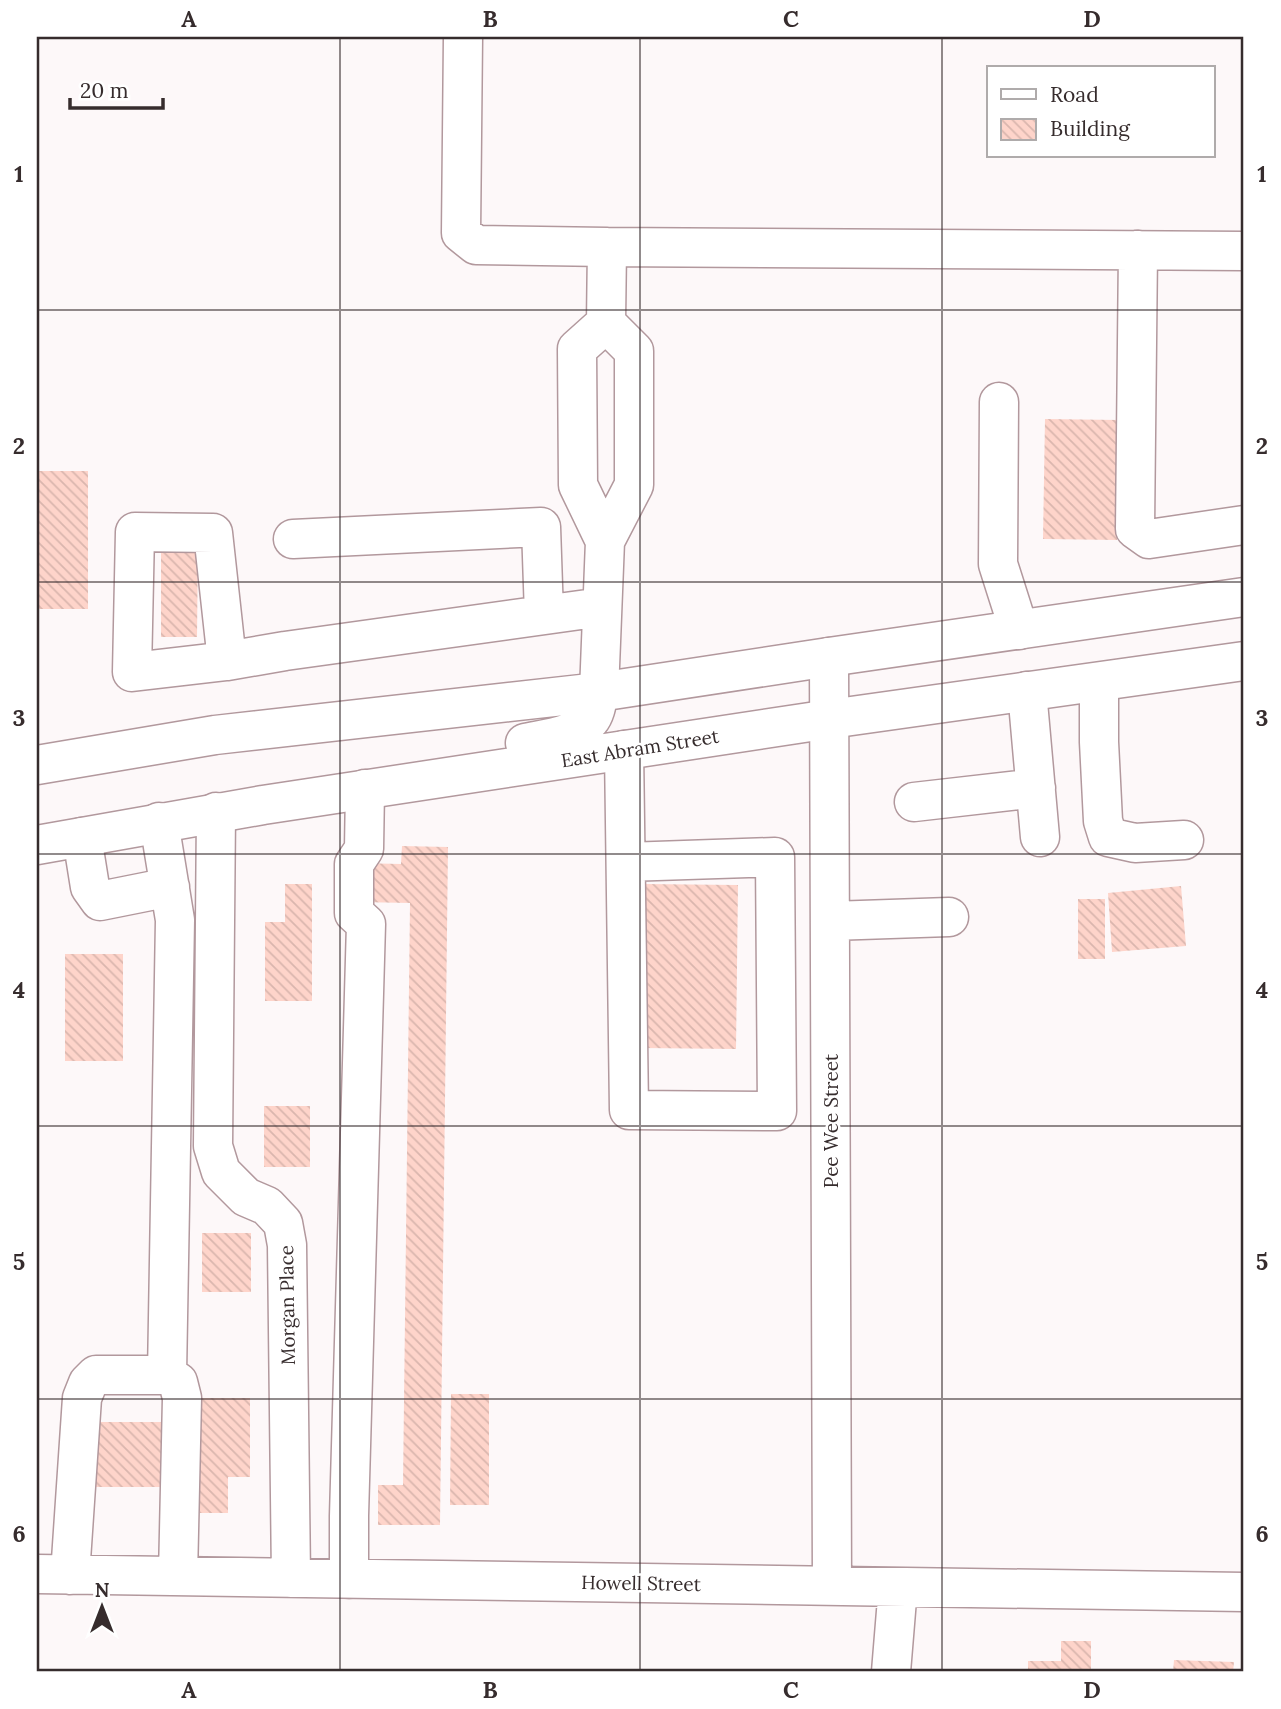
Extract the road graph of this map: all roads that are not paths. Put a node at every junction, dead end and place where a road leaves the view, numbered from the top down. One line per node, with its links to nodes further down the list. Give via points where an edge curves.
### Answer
1 (463, 37): 2 (main road, via 461,233 476,245)
2 (607, 247): 3 (main road); 5 (main road)
3 (1138, 250): 4 (main road); 7 (main road, via 1135,528 1149,539)
4 (1244, 251)
5 (606, 323): 9 (main road, via 634,351 634,485); 9 (main road, via 577,349 578,485)
6 (999, 402): 13 (main road, via 998,564)
7 (1244, 525)
8 (293, 539): 12 (main road, via 541,527)
9 (605, 541): 11 (main road)
10 (1244, 597): 13 (main road)
11 (602, 607): 12 (main road); 19 (main road)
12 (544, 615): 15 (main road)
13 (1019, 630): 14 (main road)
14 (829, 657): 19 (main road); 20 (main road, Pee Wee Street)
15 (227, 660)
16 (1244, 662): 17 (main road, East Abram Street)
17 (1099, 682): 18 (main road, East Abram Street); 31 (main road, via 1103,821 1108,837 1135,843)
18 (1027, 691): 20 (main road, East Abram Street); 23 (main road)
19 (599, 692): 22 (main road, via 215,735); 26 (main road, via 590,720 576,730 540,740 370,766 313,780)
20 (830, 719): 21 (main road, East Abram Street); 33 (main road, Pee Wee Street)
21 (624, 750): 24 (main road, East Abram Street); 35 (main road)
22 (37, 765)
23 (1036, 788): 25 (main road); 30 (main road)
24 (365, 789): 26 (main road, East Abram Street); 43 (main road, via 364,849 354,864 354,913 366,923)
25 (914, 802)
26 (262, 805): 27 (main road, East Abram Street)
27 (216, 812): 28 (main road, East Abram Street); 42 (main road, Morgan Place, via 213,1146 221,1172 283,1223 287,1245)
28 (159, 822): 29 (main road, East Abram Street); 36 (main road)
29 (82, 837): 32 (main road, East Abram Street); 36 (main road, via 90,887 100,901)
30 (1041, 837)
31 (1184, 840)
32 (37, 845)
33 (831, 856): 34 (main road); 38 (main road, Pee Wee Street)
34 (775, 857): 35 (main road); 35 (main road, via 777,1111 629,1110)
35 (626, 862)
36 (170, 887): 39 (main road, via 175,920)
37 (948, 917): 38 (main road)
38 (831, 921): 44 (main road, Pee Wee Street)
39 (167, 1375): 40 (main road, via 96,1375 88,1383); 41 (main road, via 177,1382 182,1398)
40 (53, 1575): 41 (main road, Howell Street)
41 (178, 1576): 42 (main road, Howell Street)
42 (291, 1578): 43 (main road, Howell Street)
43 (349, 1579): 44 (main road, Howell Street)
44 (832, 1586): 45 (main road, Howell Street)
45 (898, 1587): 46 (main road, Howell Street); 47 (main road)
46 (1244, 1592)
47 (891, 1672)

